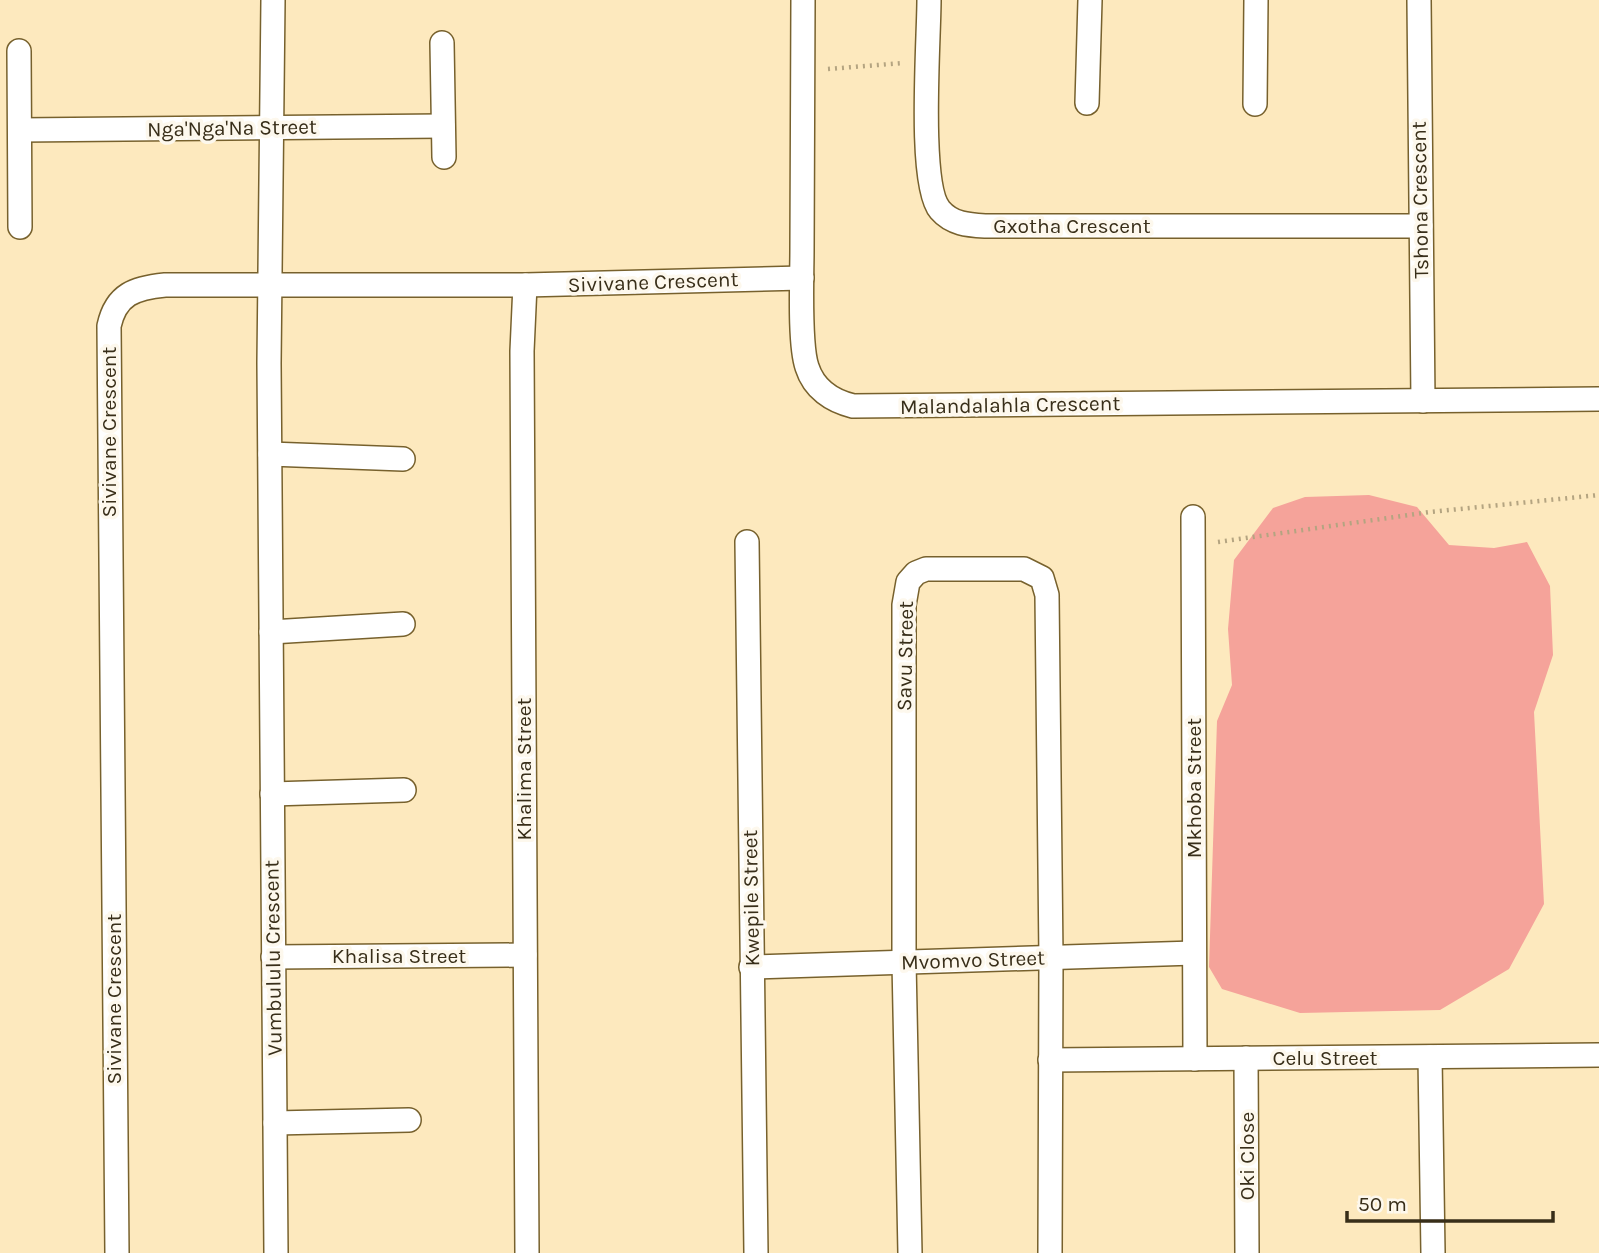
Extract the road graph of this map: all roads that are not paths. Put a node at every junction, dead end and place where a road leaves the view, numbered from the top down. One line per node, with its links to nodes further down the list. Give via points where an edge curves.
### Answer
1 (273, 0): 12 (street, Vumbululu Crescent)
2 (803, 0): 17 (street, Malandalahla Crescent)
3 (929, 0): 15 (street, Gxotha Crescent, via 928,177 939,209 957,222 985,226)
4 (1090, 0): 9 (street)
5 (1255, 0): 10 (street)
6 (1419, 0): 15 (street, Tshona Crescent)
7 (442, 43): 11 (street)
8 (19, 51): 13 (street)
9 (1087, 103)
10 (1255, 104)
11 (443, 126): 12 (street, Nga'Nga'Na Street); 14 (street)
12 (272, 128): 13 (street, Nga'Nga'Na Street); 18 (street, Vumbululu Crescent)
13 (20, 130): 16 (street)
14 (444, 157)
15 (1421, 226): 21 (street, Tshona Crescent)
16 (20, 227)
17 (802, 278): 19 (street, Sivivane Crescent); 21 (street, Malandalahla Crescent, via 807,367 822,392 853,406)
18 (270, 285): 19 (street, Sivivane Crescent); 22 (street, Vumbululu Crescent); 43 (street, Sivivane Crescent, via 145,287 124,295 109,326)
19 (525, 285): 31 (street, Khalima Street)
20 (1599, 399): 21 (street, Malandalahla Crescent)
21 (1423, 401)
22 (270, 454): 23 (street); 27 (street, Vumbululu Crescent)
23 (403, 459)
24 (1193, 517): 30 (street, Mkhoba Street)
25 (747, 542): 35 (street, Kwepile Street)
26 (403, 624): 27 (street)
27 (271, 632): 29 (street, Vumbululu Crescent)
28 (404, 790): 29 (street)
29 (272, 794): 32 (street, Vumbululu Crescent)
30 (1194, 953): 33 (street, Mvomvo Street); 39 (street, Mkhoba Street)
31 (525, 955): 32 (street, Khalisa Street); 45 (street, Khalima Street)
32 (273, 957): 42 (street, Vumbululu Crescent)
33 (1051, 958): 34 (street, Mvomvo Street); 34 (street, Savu Street, via 1045,586 1042,578 1024,569 939,568 916,573 905,590); 40 (street, Savu Street)
34 (904, 962): 35 (street, Mvomvo Street); 47 (street, Savu Street)
35 (751, 967): 46 (street, Kwepile Street)
36 (1599, 1055): 37 (street, Celu Street)
37 (1430, 1057): 38 (street, Celu Street); 50 (street)
38 (1246, 1058): 39 (street, Celu Street); 49 (street, Oki Close)
39 (1195, 1059): 40 (street, Celu Street)
40 (1051, 1060): 48 (street, Savu Street)
41 (408, 1120): 42 (street)
42 (275, 1122): 44 (street, Vumbululu Crescent)
43 (117, 1253)
44 (275, 1253)
45 (527, 1253)
46 (756, 1253)
47 (910, 1253)
48 (1050, 1253)
49 (1247, 1253)
50 (1433, 1253)

